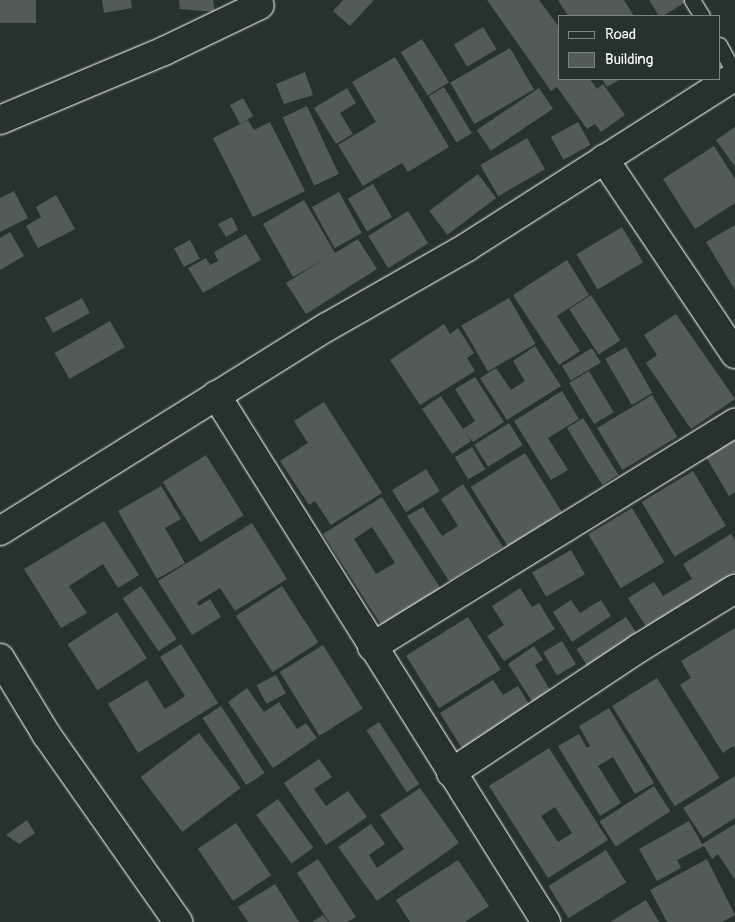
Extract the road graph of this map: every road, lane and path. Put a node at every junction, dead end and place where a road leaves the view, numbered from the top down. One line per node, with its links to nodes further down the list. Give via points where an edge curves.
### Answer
1 (692, 0): 3 (lane)
2 (260, 5): 6 (street, via 164,51)
3 (701, 15)
4 (720, 48): 5 (lane)
5 (735, 75): 7 (street)
6 (0, 120)
7 (604, 159): 8 (street); 9 (street, via 467,247)
8 (735, 354)
9 (216, 395): 11 (street); 13 (street)
10 (735, 423): 13 (street)
11 (0, 530)
12 (735, 589): 15 (street, via 639,648)
13 (372, 647): 15 (street)
14 (0, 658): 16 (street, via 46,734)
15 (451, 773): 17 (street)
16 (178, 922)
17 (546, 922)

